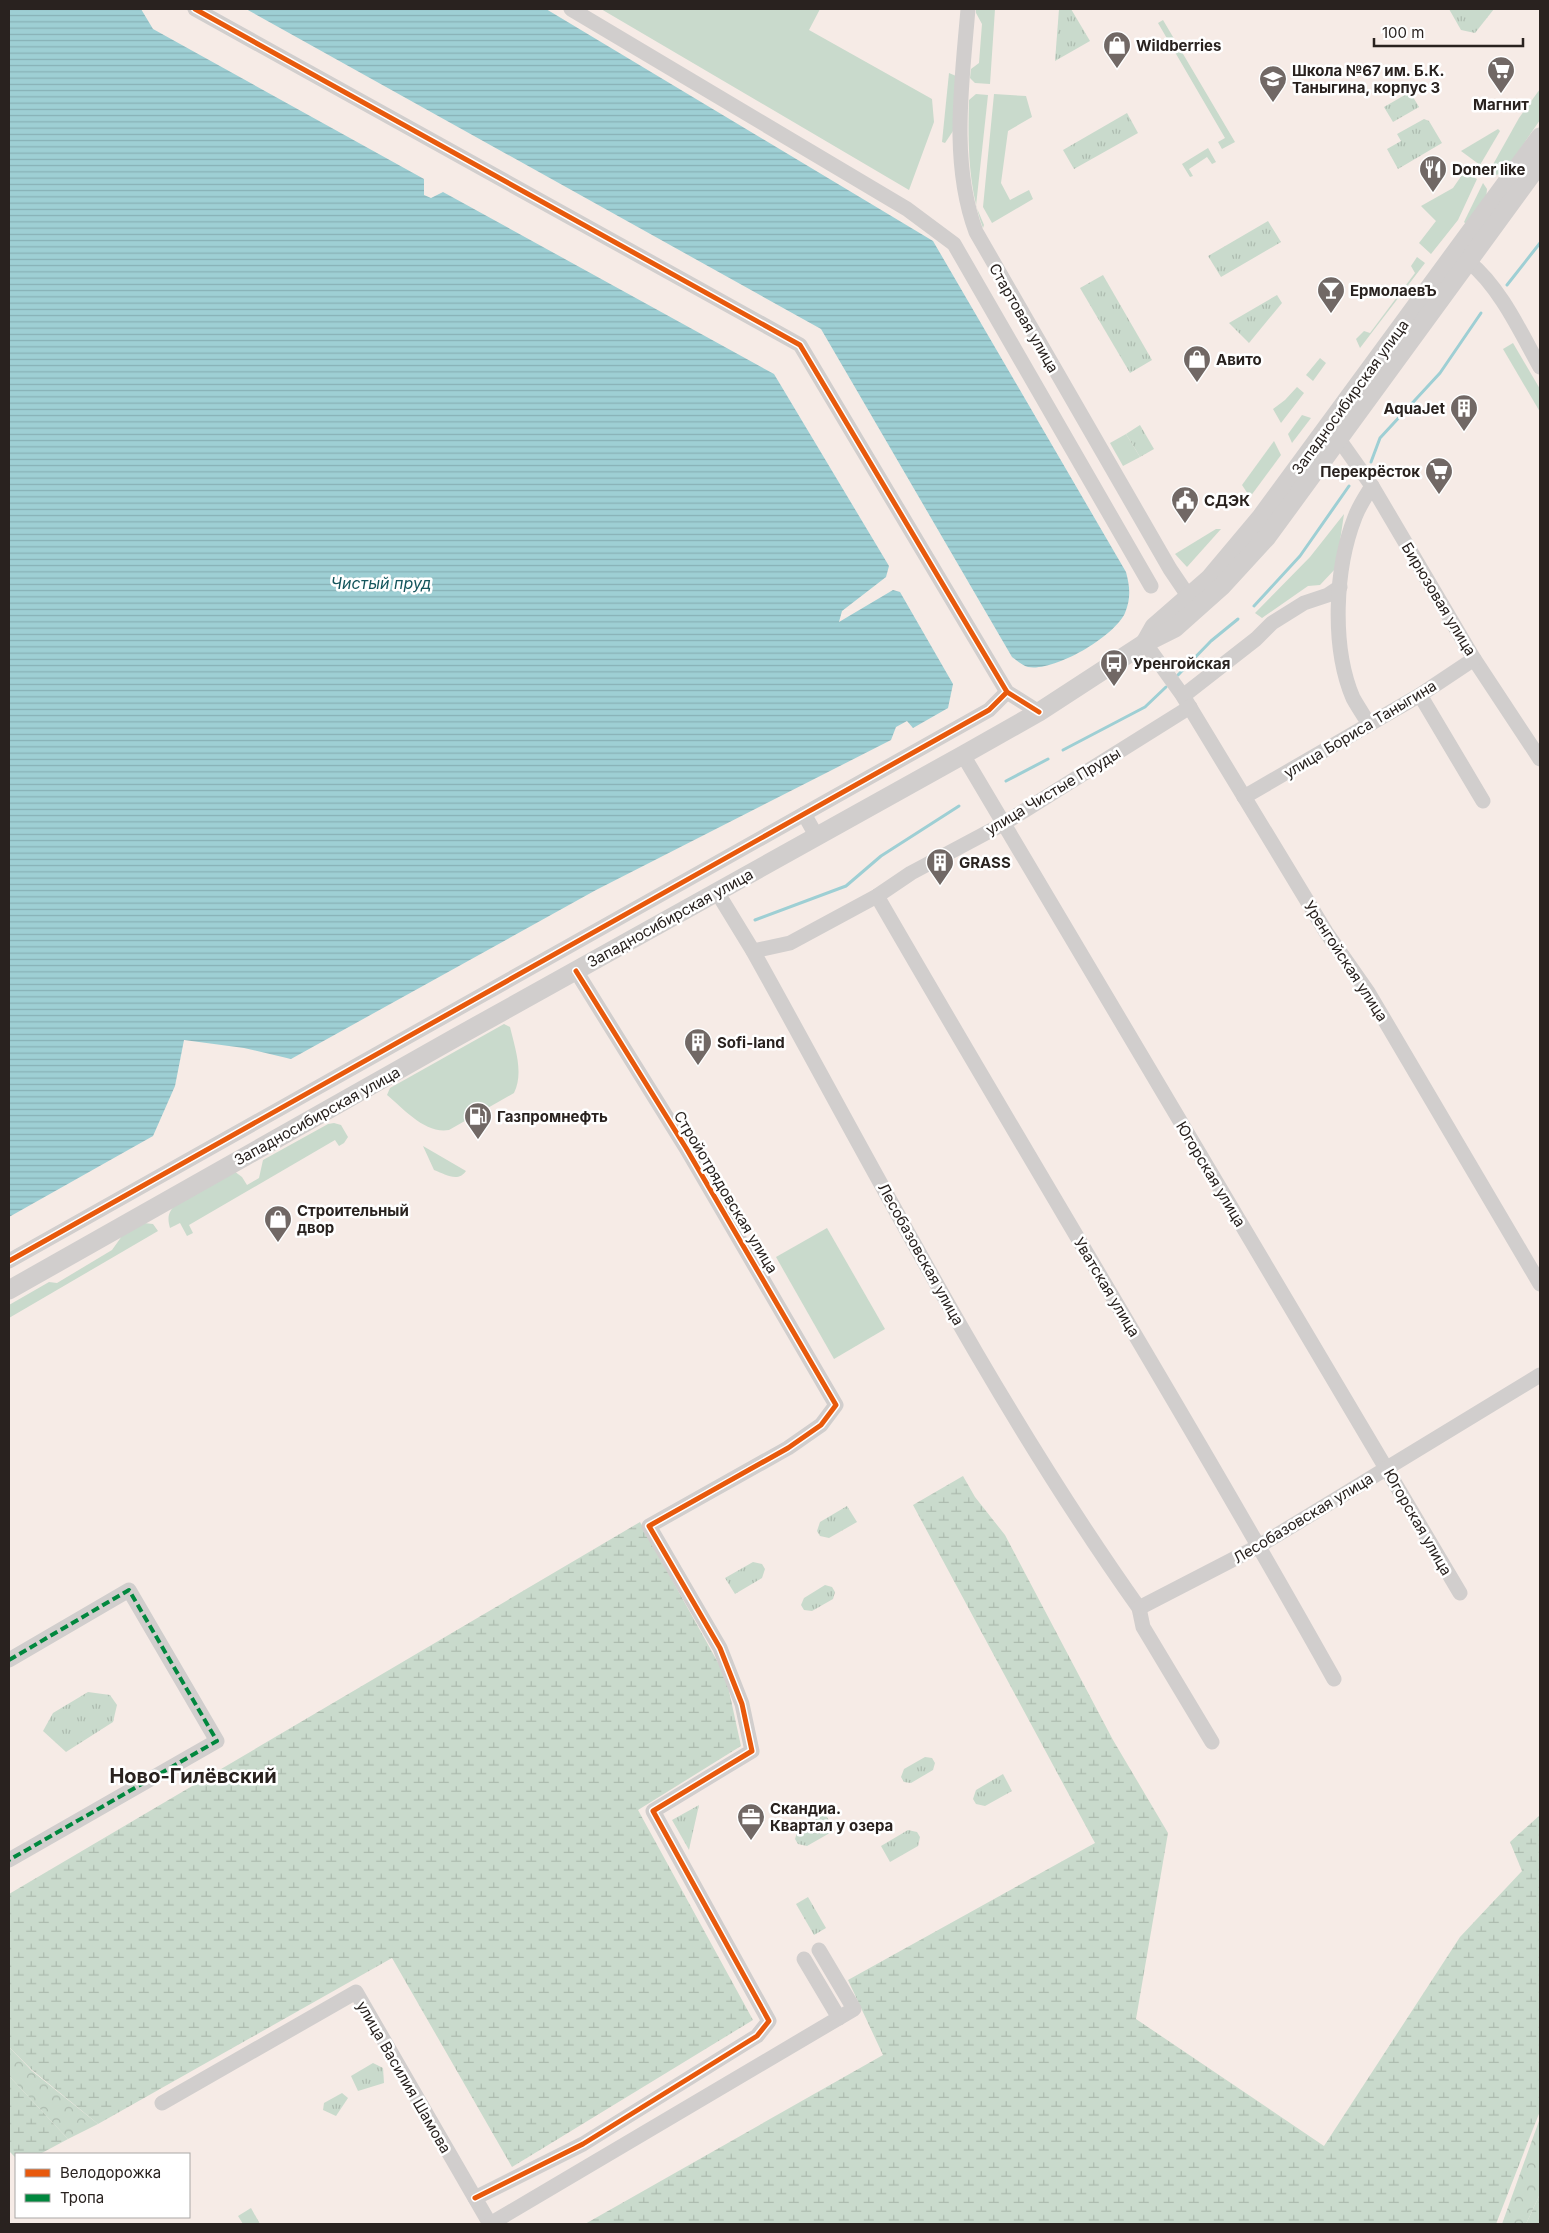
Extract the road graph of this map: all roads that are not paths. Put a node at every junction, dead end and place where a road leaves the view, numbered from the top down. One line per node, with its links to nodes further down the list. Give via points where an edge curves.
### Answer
1 (195, 9): 15 (street, via 800,345)
2 (571, 9): 10 (street, via 907,210 954,244)
3 (968, 9): 12 (street, Стартовая улица, via 962,89 962,169 966,202 974,226 1068,394)
4 (1540, 137): 12 (main road, Западносибирская улица, via 1261,518)
5 (1540, 163): 6 (main road, Западносибирская улица)
6 (1469, 262): 7 (street, via 1507,308); 8 (main road, Западносибирская улица)
7 (1540, 367)
8 (1338, 438): 9 (street, Бирюзовая улица); 12 (main road, Западносибирская улица, via 1267,537 1241,567)
9 (1372, 486): 11 (street, via 1356,516 1343,559); 14 (street, Бирюзовая улица)
10 (1151, 586)
11 (1340, 587): 17 (street, улица Чистые Пруды, via 1304,603 1272,623); 19 (street, via 1342,661 1353,697)
12 (1193, 603): 13 (main road, Западносибирская улица, via 1175,628)
13 (1145, 643): 17 (street, Уренгойская улица); 18 (main road, Западносибирская улица)
14 (1474, 659): 16 (street, улица Бориса Таныгина); 21 (street, Бирюзовая улица)
15 (1007, 692): 18 (street); 22 (street, via 989,710)
16 (1420, 694): 19 (street, улица Бориса Таныгина); 25 (street)
17 (1186, 702): 24 (street, Уренгойская улица); 27 (street, улица Чистые Пруды)
18 (1039, 712): 20 (main road, Западносибирская улица)
19 (1369, 724): 24 (street, улица Бориса Таныгина)
20 (963, 755): 23 (main road, Западносибирская улица); 27 (street, Югорская улица)
21 (1540, 759)
22 (878, 772): 23 (street); 26 (street)
23 (891, 795): 28 (main road, Западносибирская улица)
24 (1244, 796): 41 (street, Уренгойская улица, via 1326,932 1368,992)
25 (1483, 801)
26 (804, 814): 28 (street); 29 (street)
27 (1003, 824): 31 (street, улица Чистые Пруды, via 911,873); 44 (street, Югорская улица)
28 (817, 837): 30 (main road, Западносибирская улица)
29 (720, 861): 30 (street, Лесобазовская улица); 34 (street)
30 (725, 888): 32 (street, Лесобазовская улица); 33 (main road, Западносибирская улица)
31 (877, 896): 32 (street, улица Чистые Пруды, via 790,944); 45 (street, Уватская улица)
32 (753, 951): 47 (street, Лесобазовская улица, via 1026,1437)
33 (576, 971): 35 (main road, Западносибирская улица); 56 (street, Стройотрядовская улица, via 686,1148 836,1406 821,1425 788,1448 649,1526 720,1648 742,1704 752,1751 653,1812 769,2021 757,2036 583,2144)
34 (446, 1017): 35 (street); 36 (street)
35 (453, 1039): 37 (main road, Западносибирская улица)
36 (266, 1117): 37 (street); 38 (street)
37 (278, 1138): 39 (main road, Западносибирская улица)
38 (91, 1214): 39 (street); 40 (street)
39 (103, 1236): 42 (main road, Западносибирская улица)
40 (9, 1261)
41 (1540, 1284)
42 (9, 1290)
43 (1540, 1375): 44 (street, Лесобазовская улица)
44 (1386, 1468): 45 (street, Лесобазовская улица); 46 (street, Югорская улица)
45 (1259, 1546): 47 (street, Лесобазовская улица); 49 (street, Уватская улица)
46 (1460, 1593)
47 (1139, 1608): 50 (street, Лесобазовская улица, via 1143,1627)
48 (9, 1660): 51 (street, via 129,1590 217,1741)
49 (1334, 1679)
50 (1212, 1742)
51 (9, 1860)
52 (819, 1950): 54 (street, via 854,2009)
53 (804, 1959): 54 (street)
54 (839, 2018): 57 (street)
55 (162, 2103): 56 (street, улица Василия Шамова, via 356,1992)
56 (474, 2198): 57 (street, улица Василия Шамова)
57 (490, 2224)

